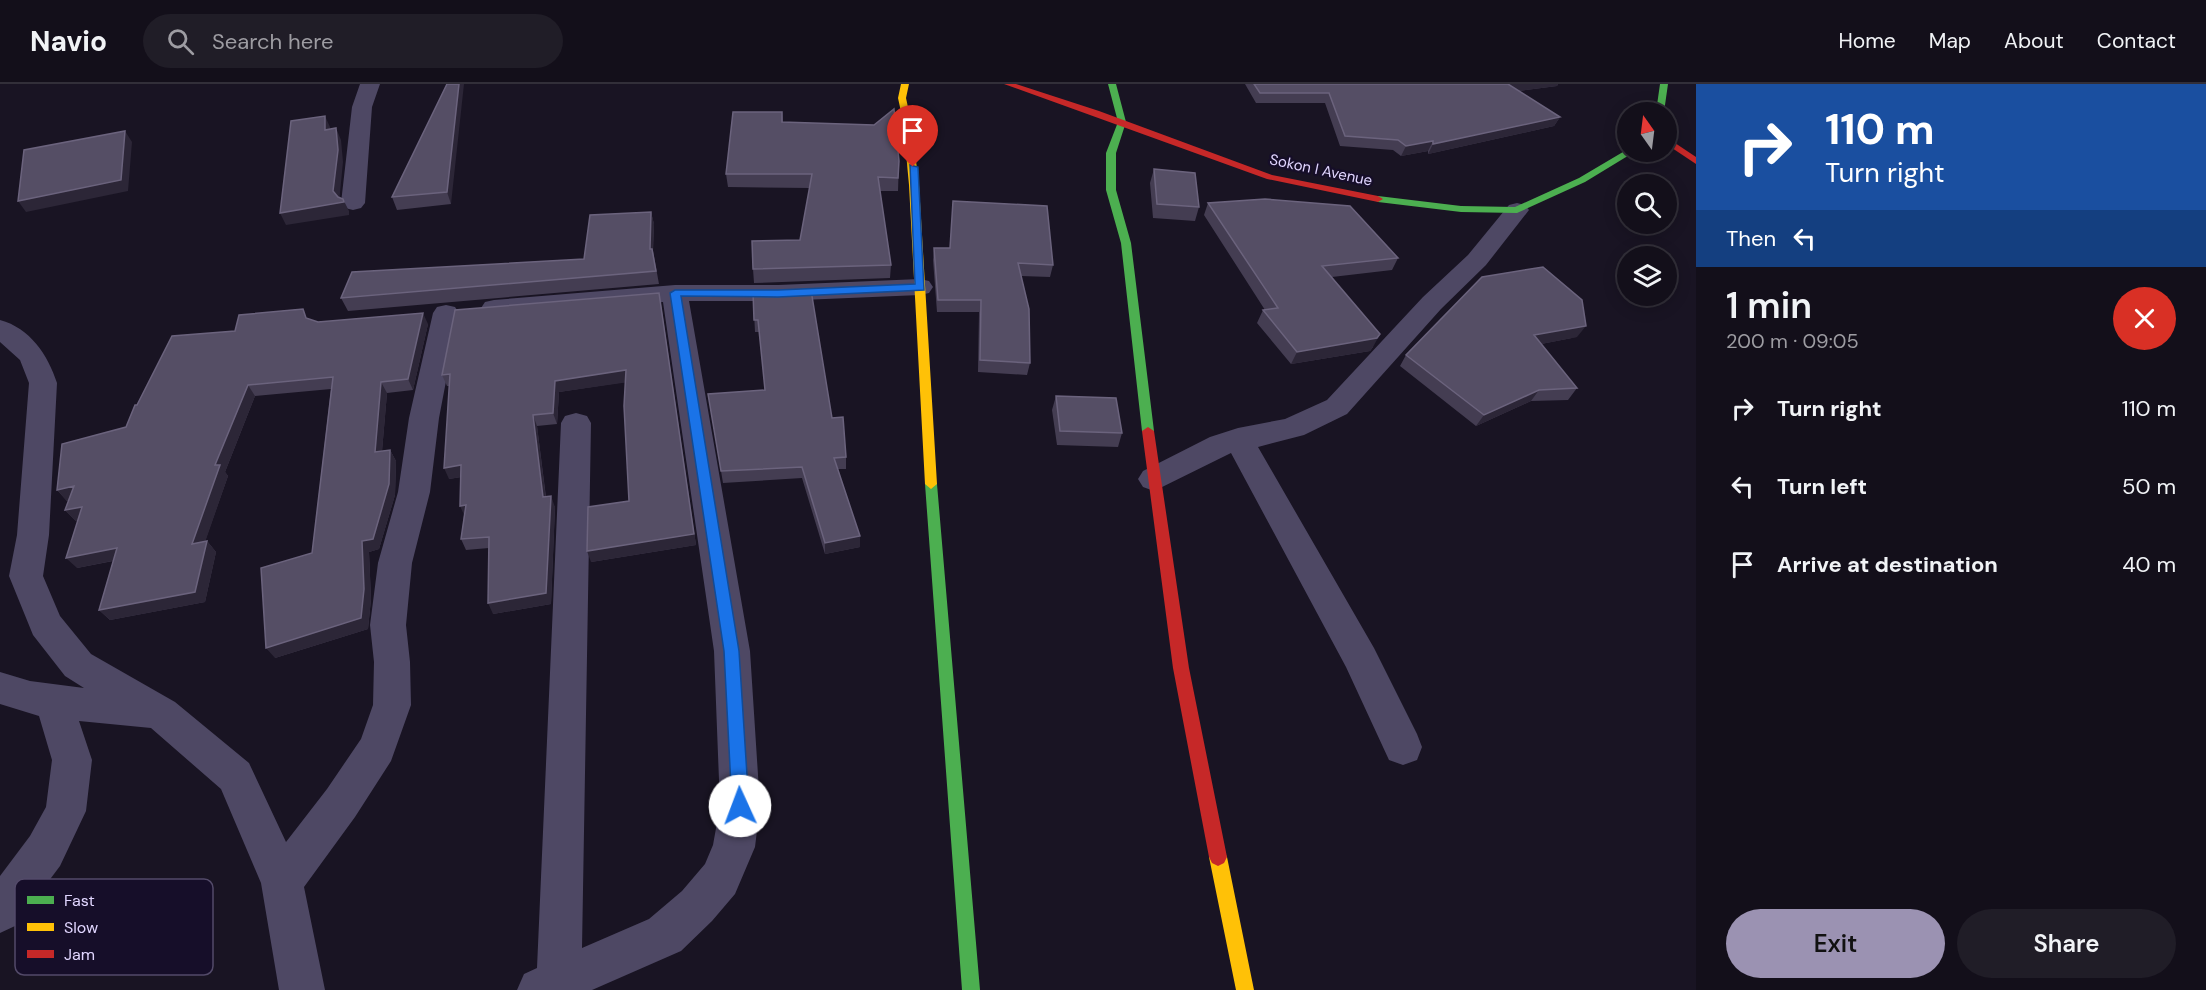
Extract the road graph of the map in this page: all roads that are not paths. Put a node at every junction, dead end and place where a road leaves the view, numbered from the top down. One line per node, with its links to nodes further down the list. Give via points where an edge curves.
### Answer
1 (370, 84): 11 (street, via 362,107)
2 (905, 84): 13 (street, via 902,98 911,150)
3 (1008, 84): 7 (street, Sokon I Avenue)
4 (1112, 84): 7 (street)
5 (1664, 84): 6 (street)
6 (1661, 102)
7 (1122, 122): 12 (street, Sokon I Avenue, via 1270,177 1400,203); 18 (street, via 1111,153 1111,190 1126,243)
8 (1677, 148): 10 (street)
9 (1617, 159): 12 (street, Sokon I Avenue)
10 (1696, 161)
11 (353, 203)
12 (1517, 210): 17 (street, via 1476,260 1337,407 1293,428)
13 (920, 287): 14 (street); 29 (street, via 933,522)
14 (675, 293): 24 (street, via 435,314 414,492 394,563 388,625 392,705 377,748); 27 (street, via 732,651 740,806 734,847 720,879 665,935)
15 (0, 329): 21 (street, via 37,360 43,383 33,536 26,576 46,625 78,665)
16 (576, 423): 27 (street)
17 (1238, 439): 18 (street); 22 (street, via 1361,659)
18 (1154, 479): 30 (street, via 1182,668)
19 (0, 688): 20 (street, via 30,698)
20 (54, 700): 21 (street); 23 (street, via 72,760 66,811 45,851)
21 (162, 714): 24 (street, via 234,776)
22 (1403, 747)
23 (24, 879)
24 (282, 882): 28 (street)
25 (15, 891): 26 (street)
26 (0, 911)
27 (550, 986)
28 (302, 990)
29 (971, 990)
30 (1245, 990)

